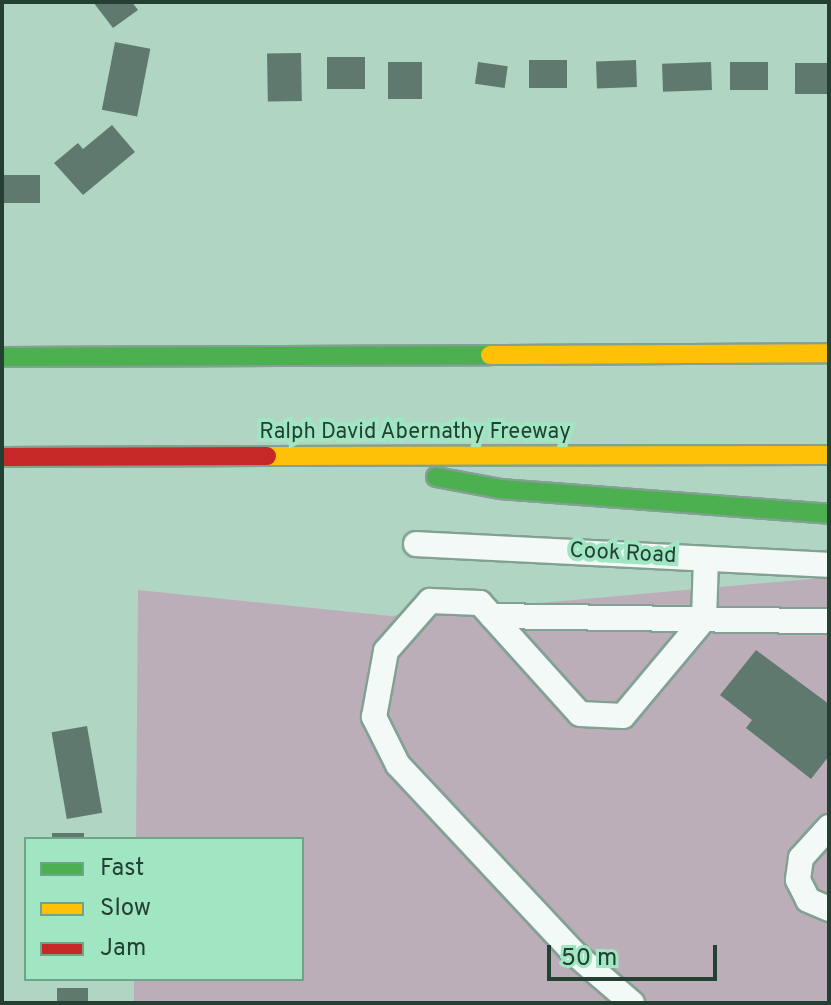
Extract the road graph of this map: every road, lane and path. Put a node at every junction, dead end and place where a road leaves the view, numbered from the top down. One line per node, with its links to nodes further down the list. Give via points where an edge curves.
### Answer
1 (763, 335): 3 (highway, via 701,344)
2 (829, 353): 3 (highway)
3 (371, 355): 4 (highway)
4 (2, 357)
5 (829, 455): 7 (highway, Ralph David Abernathy Freeway)
6 (2, 457): 7 (highway, Ralph David Abernathy Freeway)
7 (343, 458): 8 (highway, via 500,489)
8 (829, 514)
9 (416, 544): 10 (street, Cook Road)
10 (706, 559): 11 (street, Cook Road); 13 (street)
11 (829, 565)
12 (492, 616): 13 (street); 13 (street, via 580,714 623,716); 17 (street, via 480,603 430,601 386,651 374,717 398,765 575,954)
13 (704, 619): 14 (street)
14 (829, 621)
15 (829, 827): 16 (street, via 801,858 798,880 808,900)
16 (829, 909)
17 (632, 1003)

